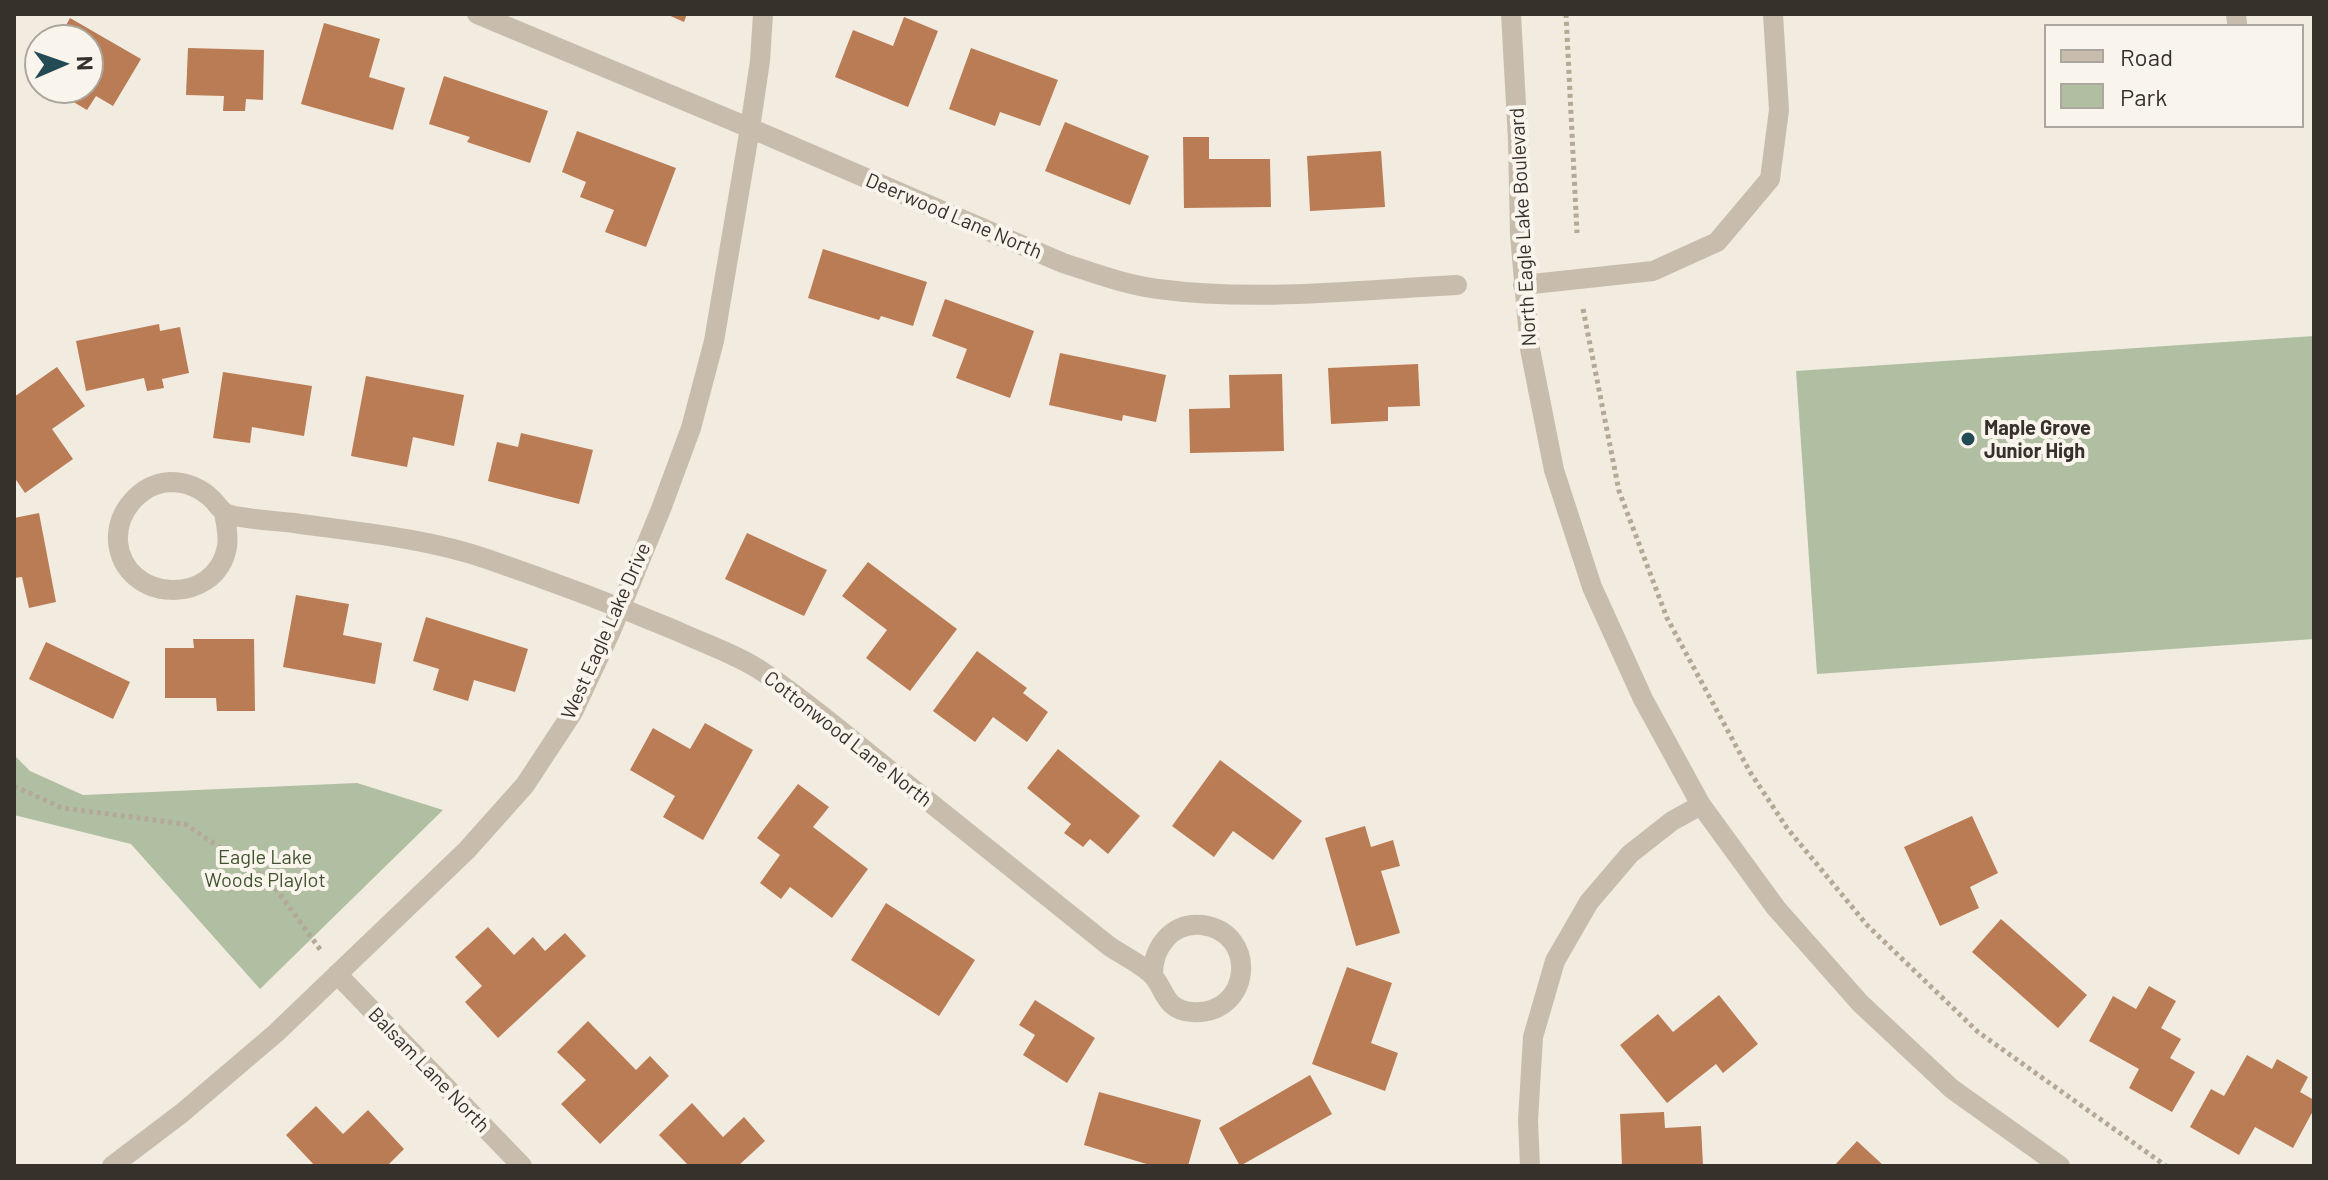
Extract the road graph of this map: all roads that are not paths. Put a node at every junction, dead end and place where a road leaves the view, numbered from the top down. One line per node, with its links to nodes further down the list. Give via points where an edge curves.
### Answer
1 (477, 14): 5 (street, Deerwood Lane North)
2 (763, 14): 5 (street, West Eagle Lake Drive)
3 (1511, 14): 7 (street, North Eagle Lake Boulevard)
4 (1773, 14): 7 (street, via 1779,110 1770,179 1717,242 1653,271)
5 (750, 128): 6 (street, Deerwood Lane North, via 1063,263 1154,289 1249,295); 9 (street, West Eagle Lake Drive, via 714,341 691,428)
6 (1457, 285)
7 (1523, 285): 10 (street, North Eagle Lake Boulevard, via 1554,470 1592,587 1643,699)
8 (224, 513): 8 (street, via 228,532 220,565 195,587 178,592 145,584 122,559 118,542 126,509 151,486 185,483 201,490); 9 (street, Cottonwood Lane North, via 403,538 469,553)
9 (620, 607): 11 (street, West Eagle Lake Drive, via 573,712 525,785 467,850); 12 (street, Cottonwood Lane North, via 761,670 1109,946)
10 (1701, 805): 15 (street, via 1630,854 1589,902 1555,961 1533,1037); 16 (street, North Eagle Lake Boulevard, via 1776,908 1860,1003 1952,1089)
11 (337, 974): 13 (street, West Eagle Lake Drive, via 276,1033); 14 (street, Balsam Lane North)
12 (1153, 974): 12 (street, Cottonwood Lane North, via 1166,1000 1187,1012 1208,1012 1234,995 1242,962 1232,940 1213,926 1193,924 1170,934 1157,950)
13 (112, 1166)
14 (522, 1166)
15 (1530, 1166)
16 (2060, 1166)

